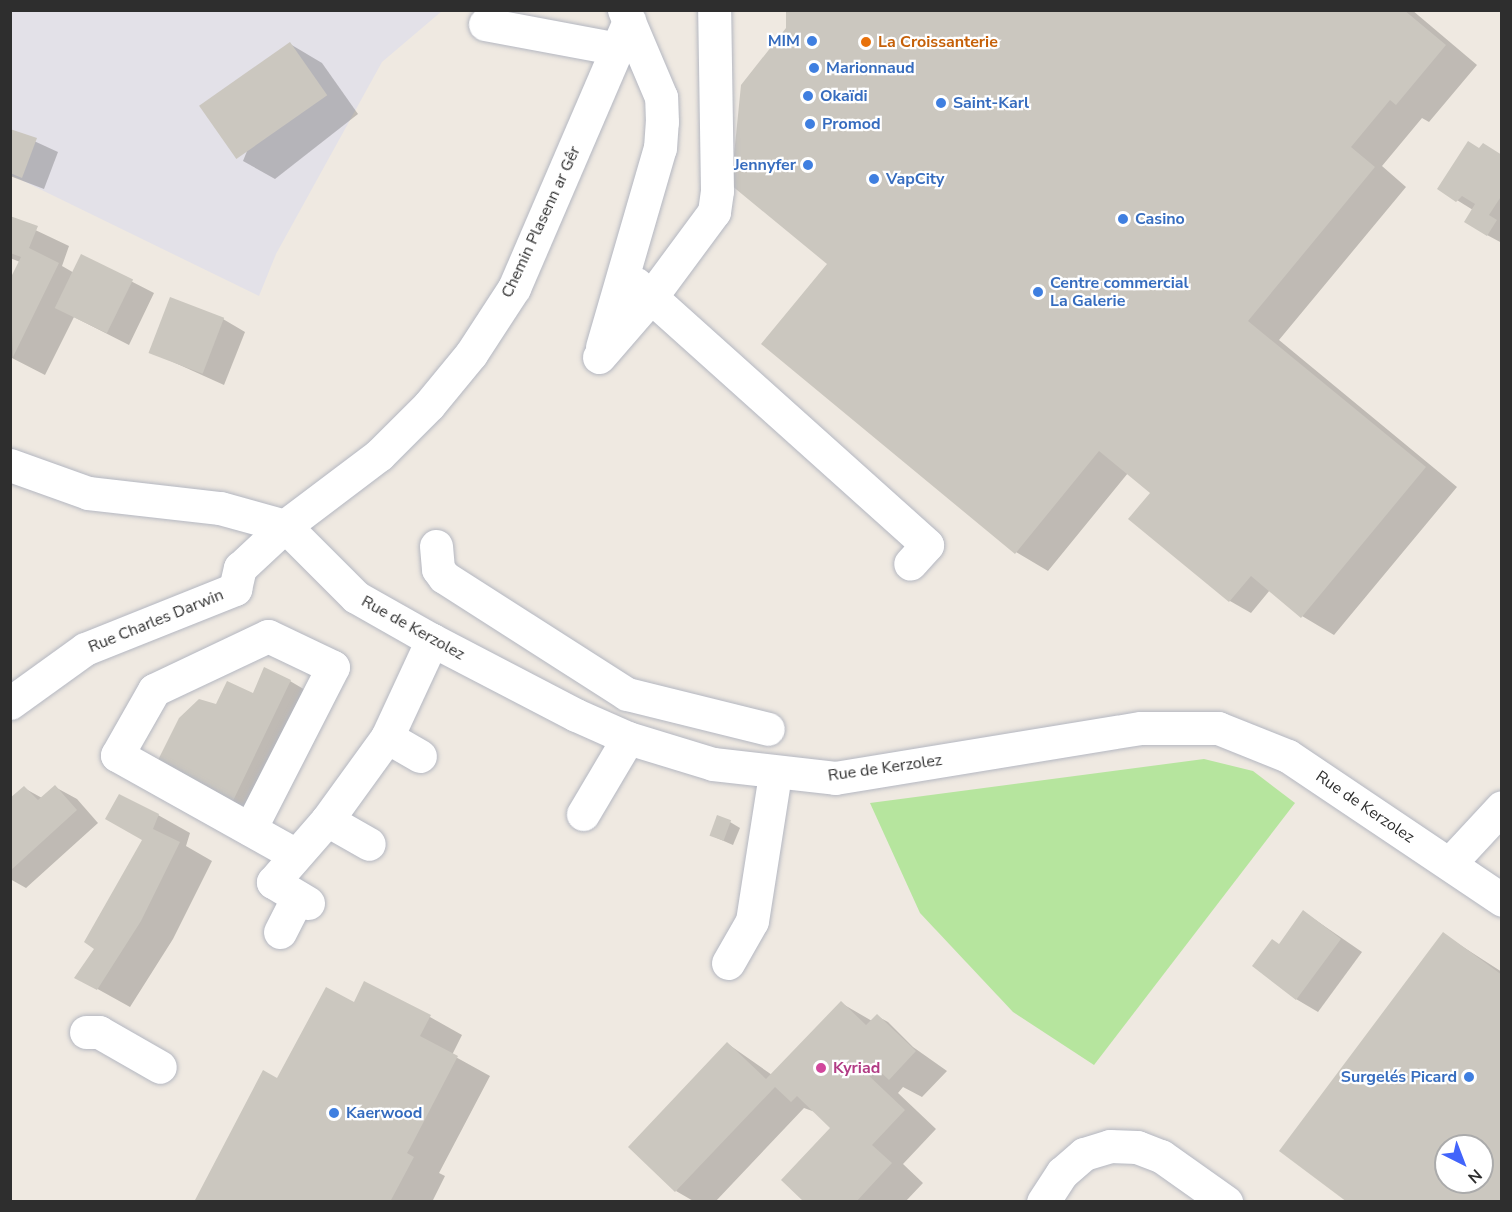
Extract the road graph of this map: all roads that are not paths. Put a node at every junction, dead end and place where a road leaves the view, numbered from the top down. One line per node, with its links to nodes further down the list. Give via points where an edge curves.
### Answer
1 (714, 10): 5 (street, via 714,212)
2 (484, 24): 3 (street)
3 (624, 27): 4 (street, via 661,97 662,122 660,148); 7 (street, Chemin Plasenn ar Gêr, via 514,288 471,354 429,405 379,455)
4 (624, 273): 5 (street); 5 (street, via 599,357)
5 (657, 290): 9 (street, via 710,368 852,494 927,545)
6 (10, 465): 7 (street, via 88,493 220,508)
7 (285, 526): 10 (street, Rue de Kerzolez, via 356,597); 11 (street, Rue Charles Darwin, via 240,568 235,589 85,649)
8 (436, 546): 12 (street, via 438,569 444,577 627,694)
9 (910, 564)
10 (432, 640): 13 (street); 14 (street, Rue de Kerzolez)
11 (10, 703)
12 (768, 729)
13 (387, 737): 15 (street); 19 (street)
14 (628, 738): 16 (street, Rue de Kerzolez, via 713,764); 18 (street)
15 (420, 756)
16 (775, 774): 23 (street, Rue de Kerzolez, via 835,778 1141,728 1218,728 1288,756); 26 (street, via 752,921)
17 (1502, 807): 23 (street)
18 (584, 814)
19 (327, 819): 21 (street); 22 (street)
20 (250, 829): 20 (street, via 117,755 154,690 268,636 333,667); 22 (street)
21 (369, 843)
22 (296, 855): 25 (street, via 273,882 303,900)
23 (1450, 863): 24 (street, Rue de Kerzolez)
24 (1502, 900)
25 (280, 932)
26 (728, 963)
27 (86, 1032): 28 (street, via 99,1032)
28 (160, 1067)
29 (1043, 1202): 30 (street, via 1062,1173 1084,1154 1110,1146 1137,1147 1161,1156)
30 (1226, 1202)

